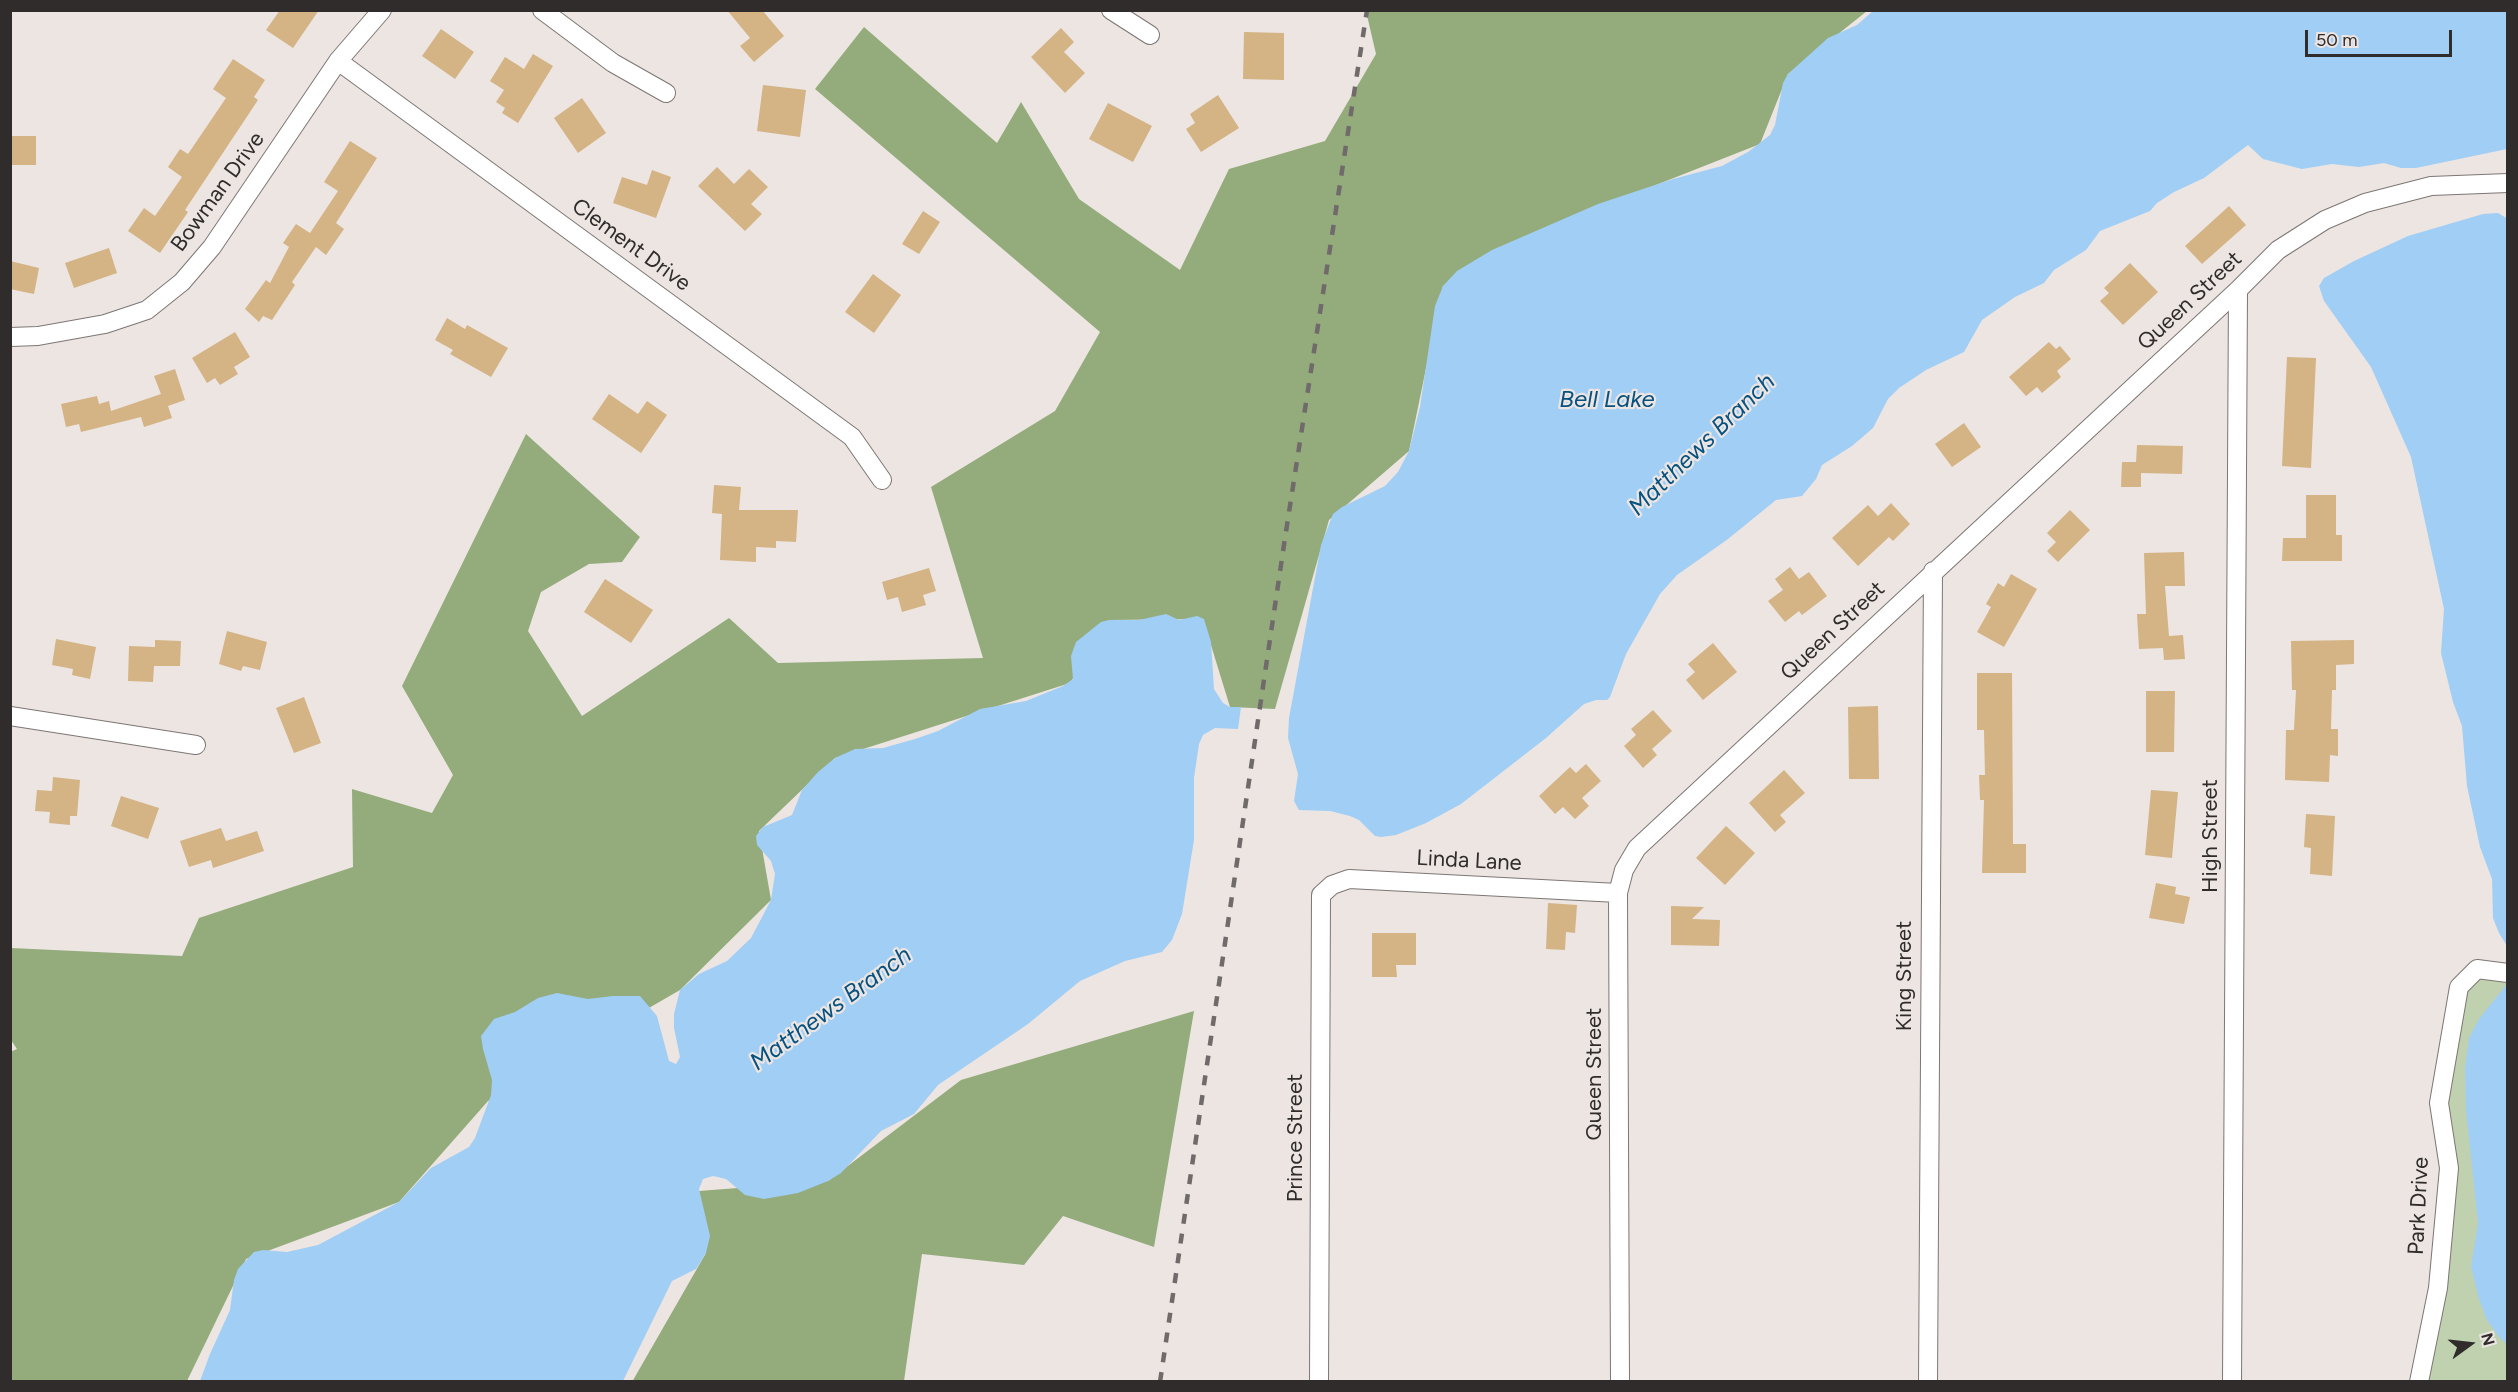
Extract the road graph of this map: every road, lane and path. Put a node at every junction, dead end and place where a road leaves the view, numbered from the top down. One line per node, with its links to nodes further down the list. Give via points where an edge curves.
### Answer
1 (382, 10): 5 (street, Bowman Drive)
2 (542, 10): 6 (street, via 613,63)
3 (1111, 10): 4 (street)
4 (1150, 35)
5 (338, 61): 9 (street, Bowman Drive, via 212,247 182,282 147,310 105,324); 10 (street, Clement Drive, via 852,437)
6 (666, 93)
7 (2508, 183): 8 (street, Queen Street, via 2432,186 2364,203 2325,220 2278,250)
8 (2238, 290): 11 (street, Queen Street); 20 (street, High Street)
9 (10, 337)
10 (882, 480)
11 (1933, 571): 14 (street, Queen Street, via 1637,848 1624,870); 19 (street, King Street)
12 (10, 716): 13 (street)
13 (196, 745)
14 (1618, 893): 15 (street, Linda Lane, via 1349,879 1332,885); 18 (street, Queen Street)
15 (1321, 895): 17 (street, Prince Street)
16 (2504, 972): 21 (street, Park Drive, via 2477,969 2459,987 2439,1103 2449,1168 2438,1288)
17 (1319, 1382)
18 (1620, 1382)
19 (1928, 1382)
20 (2232, 1382)
21 (2419, 1382)

